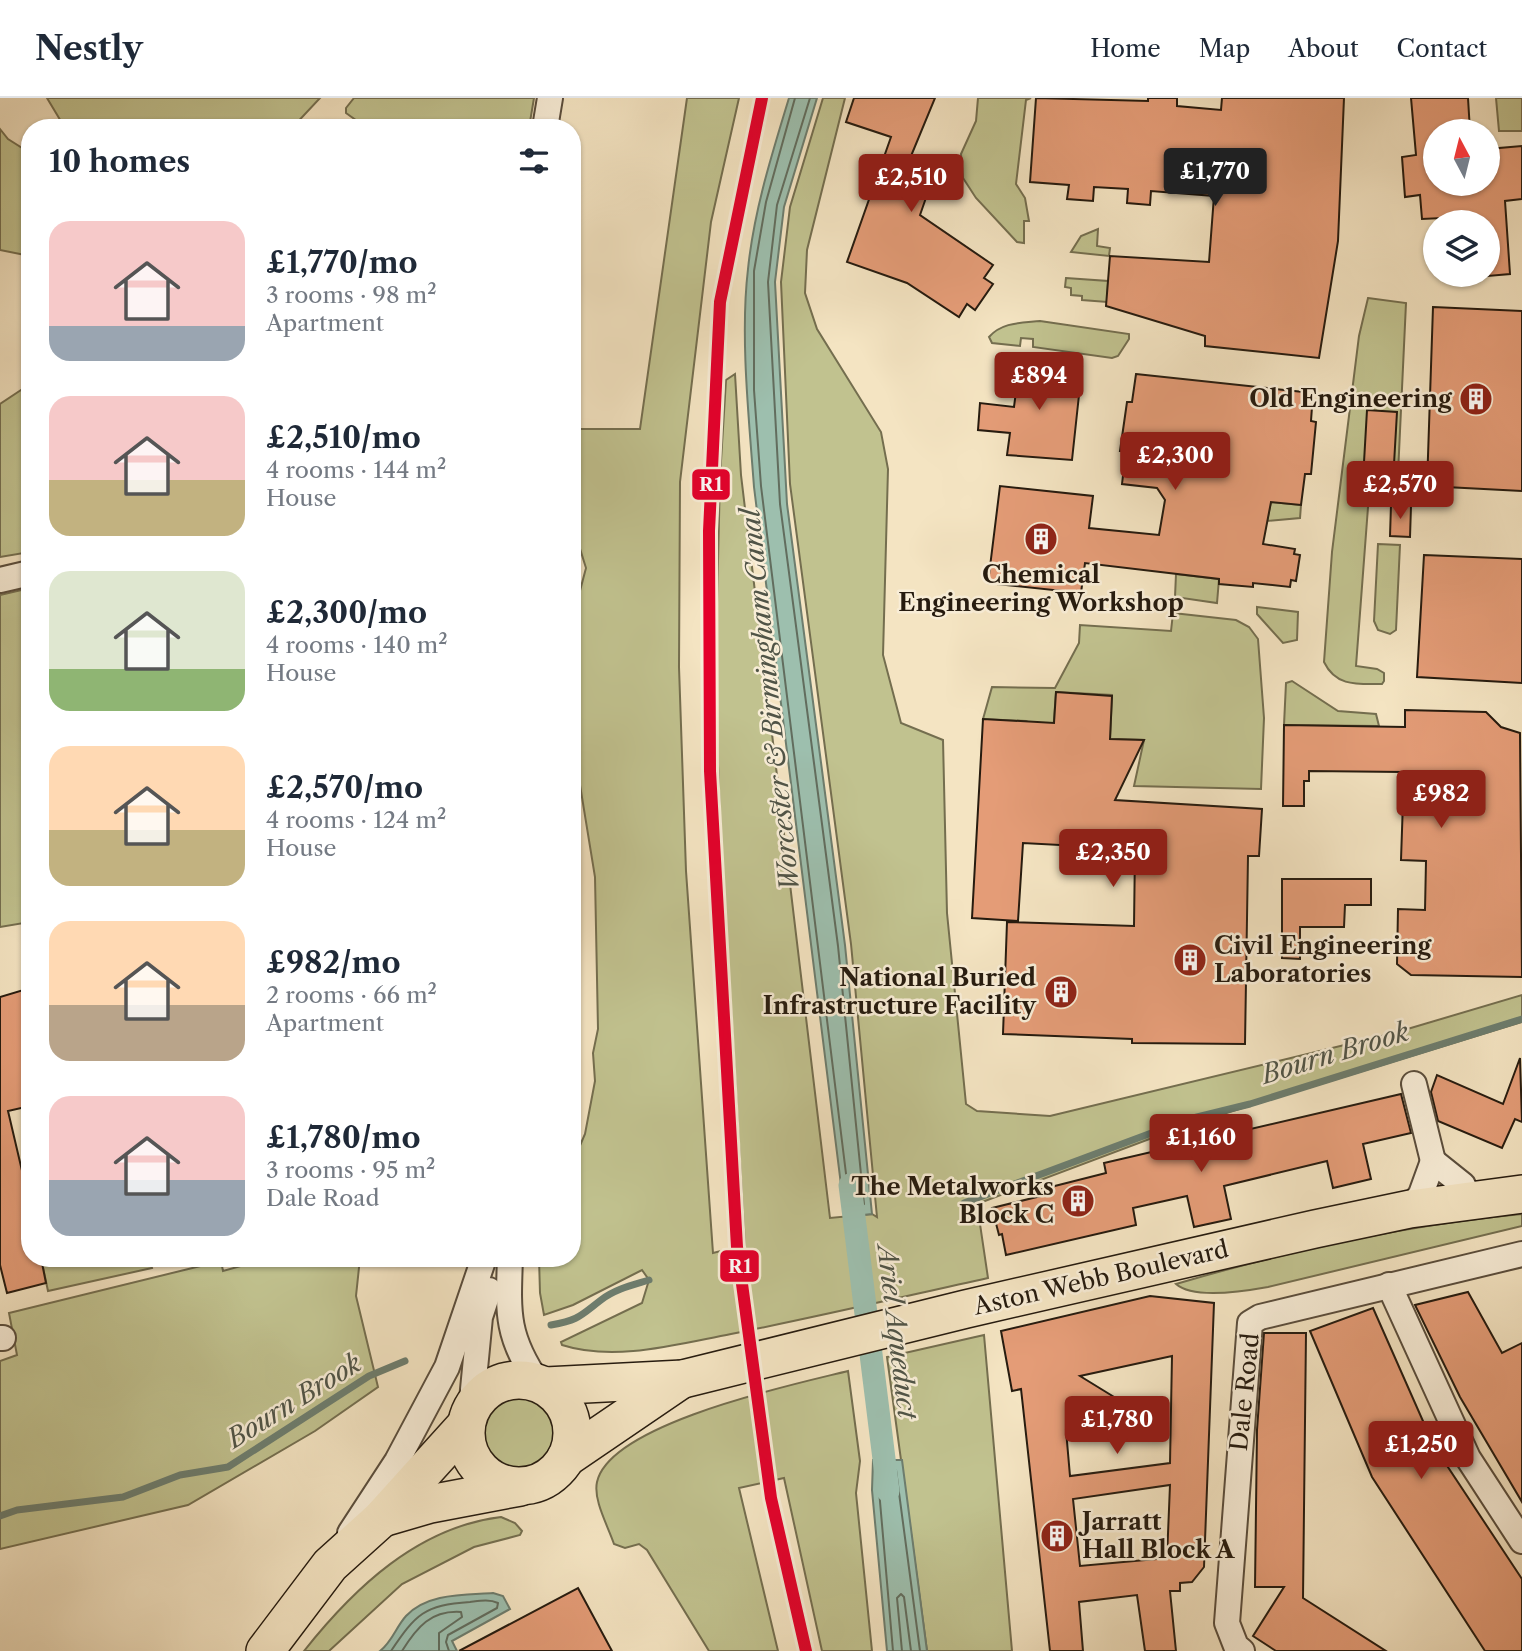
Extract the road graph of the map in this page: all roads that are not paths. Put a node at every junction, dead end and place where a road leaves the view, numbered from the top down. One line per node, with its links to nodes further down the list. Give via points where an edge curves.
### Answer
1 (550, 98): 2 (street)
2 (546, 119)
3 (21, 575): 4 (street)
4 (0, 580)
5 (1414, 1084): 6 (street)
6 (1433, 1161): 8 (street, via 1463,1185); 9 (street)
7 (1522, 1194): 8 (highway, Aston Webb Boulevard)
8 (1468, 1200): 9 (highway, Aston Webb Boulevard)
9 (1410, 1209): 15 (highway, Aston Webb Boulevard, via 965,1309)
10 (1522, 1254): 14 (street, Dale Road)
11 (481, 1267): 22 (street, via 447,1367 397,1461)
12 (495, 1267): 17 (street, via 480,1317)
13 (510, 1267): 16 (street, via 508,1317 518,1354)
14 (1389, 1284): 21 (street, via 1468,1458); 24 (street, Dale Road, via 1250,1323 1227,1623)
15 (683, 1379): 16 (highway, Aston Webb Boulevard); 18 (highway, Aston Webb Boulevard)
16 (542, 1385): 17 (highway, via 508,1381 492,1386); 18 (highway, via 566,1408 572,1424)
17 (468, 1417): 19 (highway, via 466,1441 479,1470 499,1483); 20 (highway)
18 (566, 1458): 19 (highway, via 541,1482)
19 (523, 1487): 20 (highway, via 430,1504)
20 (381, 1519): 22 (highway)
21 (1522, 1541)
22 (330, 1565): 23 (highway)
23 (265, 1651)
24 (1242, 1651)

